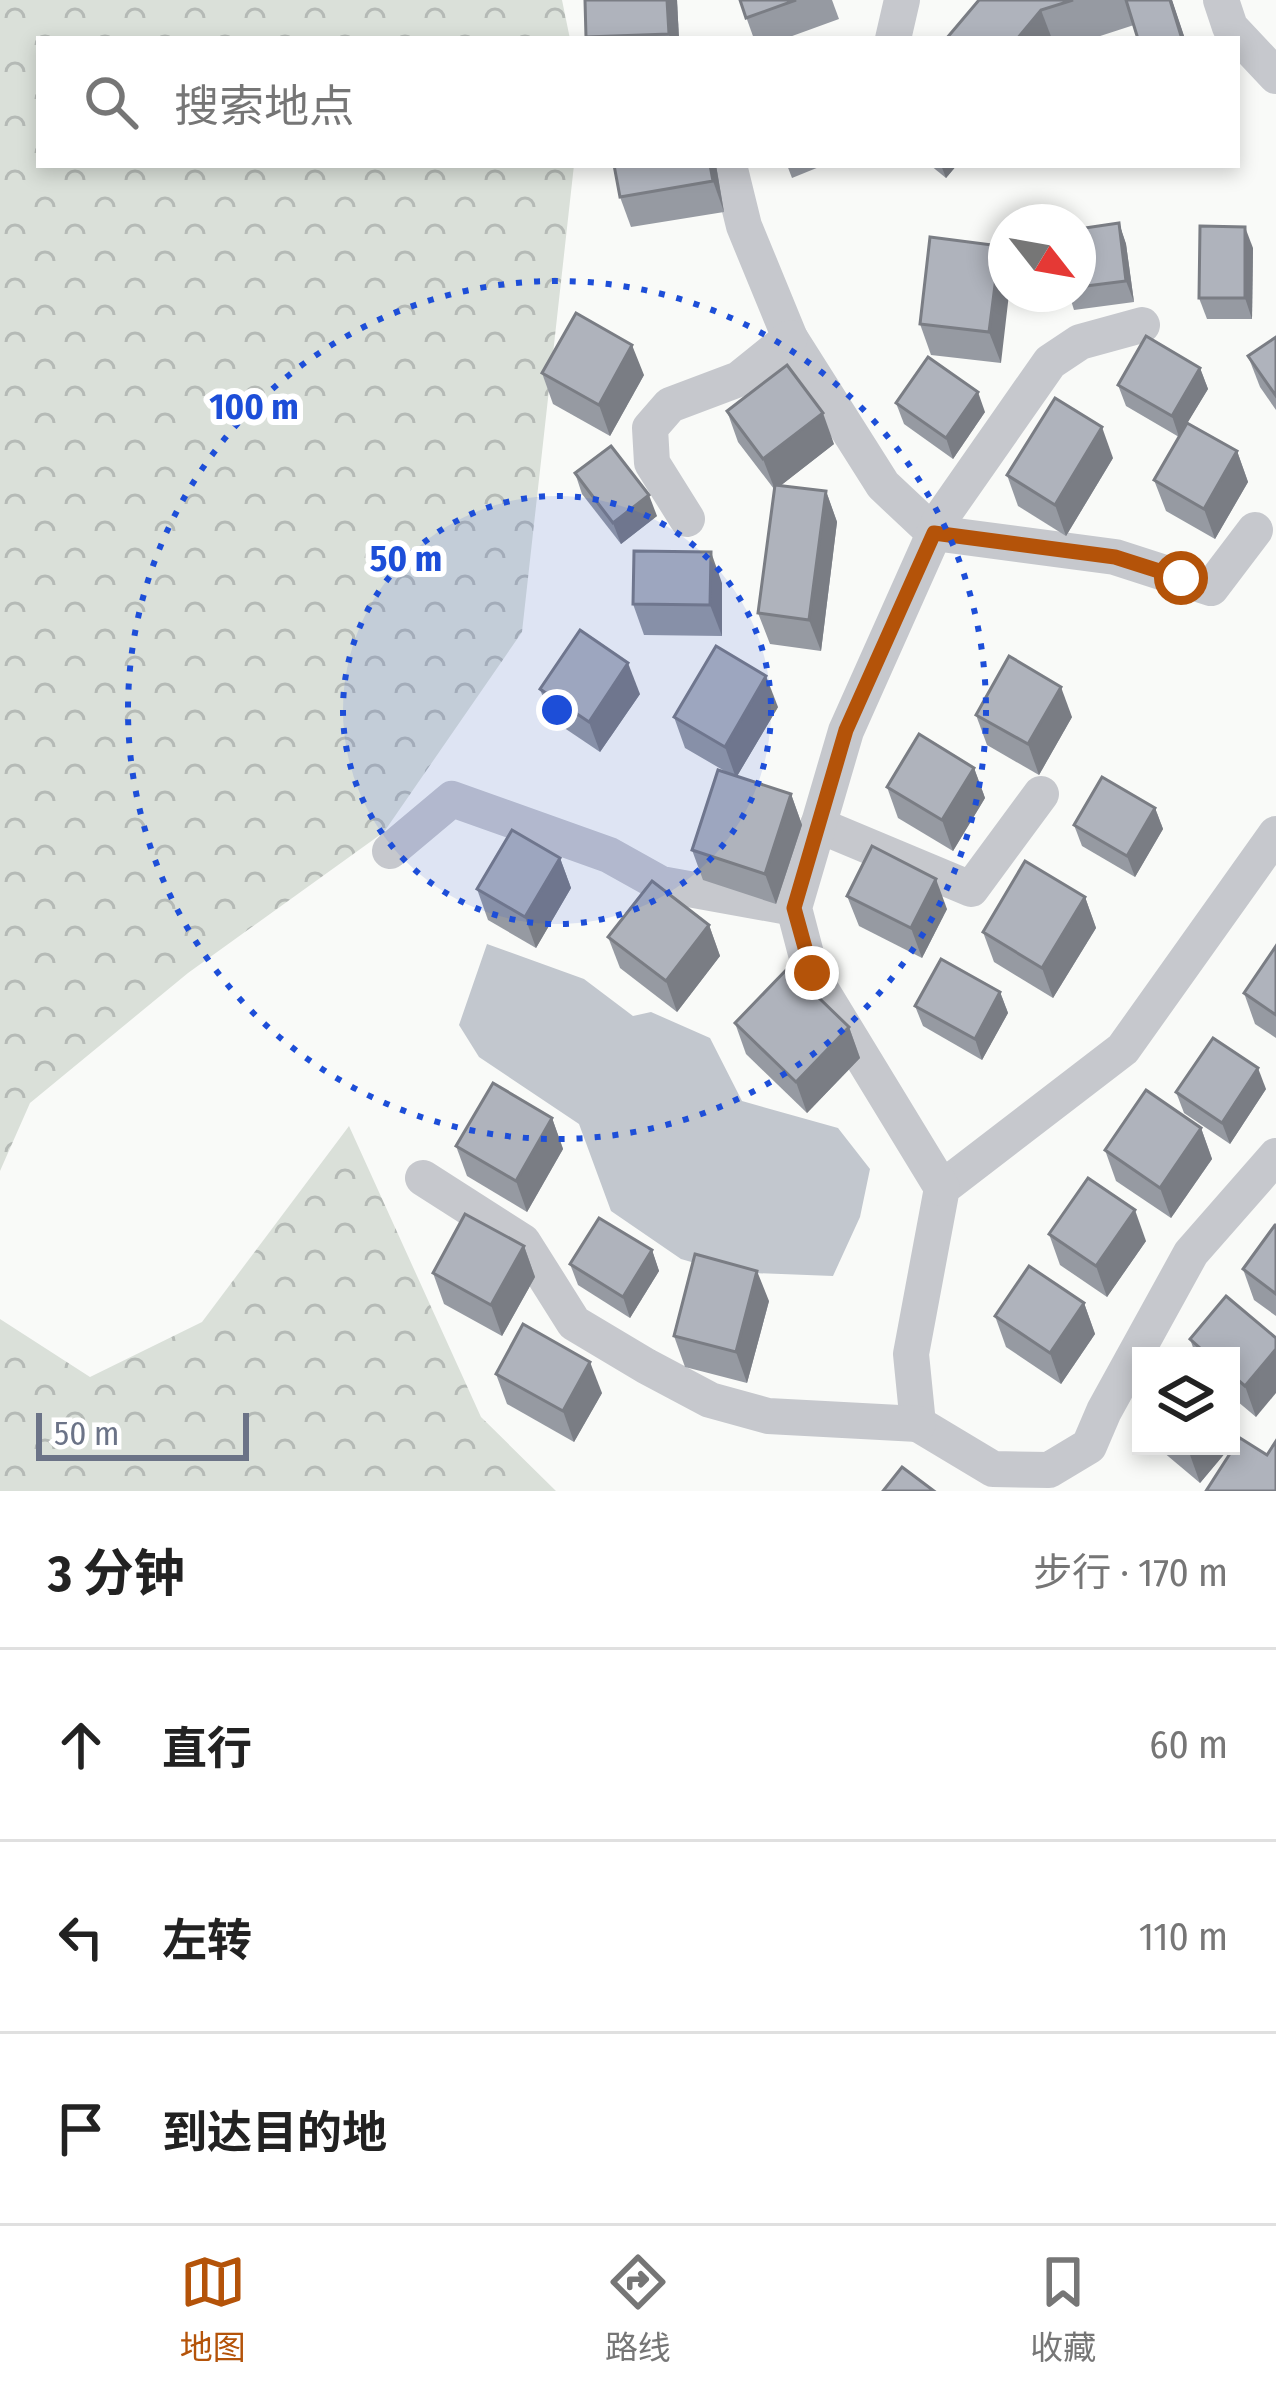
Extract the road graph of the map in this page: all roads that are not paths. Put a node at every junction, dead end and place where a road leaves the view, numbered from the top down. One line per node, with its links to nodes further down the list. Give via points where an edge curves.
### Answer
1 (902, 0): 3 (street)
2 (1221, 0): 4 (street)
3 (894, 36)
4 (1238, 36)
5 (1240, 38): 6 (street)
6 (1276, 76)
7 (730, 168): 9 (street)
8 (1142, 325): 12 (street, via 1080,342 1050,362)
9 (790, 338): 10 (street, via 739,379 670,404 650,428 652,463); 12 (street, via 883,485)
10 (687, 519)
11 (1255, 530): 12 (street, via 1211,588 1115,557)
12 (934, 533): 14 (street, via 846,730)
13 (1041, 794): 14 (street, via 970,890)
14 (818, 825): 17 (street)
15 (1276, 834): 20 (street, via 1123,1049)
16 (390, 850): 17 (street, via 452,799 609,855 661,884)
17 (794, 908): 20 (street, via 812,973)
18 (1276, 1156): 21 (street, via 1191,1253 1089,1446 1049,1470 993,1468)
19 (423, 1178): 21 (street, via 523,1242 574,1323 710,1400 768,1416)
20 (943, 1188): 21 (street, via 911,1354)
21 (918, 1424)

